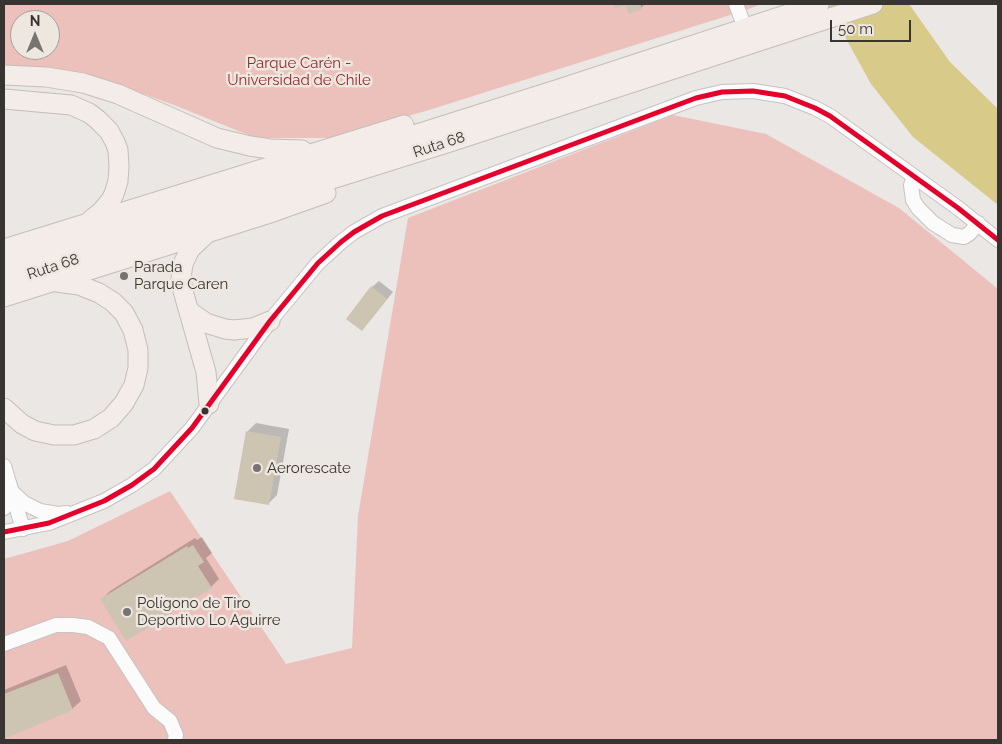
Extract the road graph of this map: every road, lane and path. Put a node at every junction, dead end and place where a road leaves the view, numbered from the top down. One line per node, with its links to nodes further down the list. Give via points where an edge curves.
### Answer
1 (736, 4): 4 (street)
2 (873, 4): 3 (highway, Ruta 68)
3 (820, 9): 4 (highway, Ruta 68); 8 (highway, Ruta 68, via 664,72)
4 (746, 28): 6 (highway, Ruta 68)
5 (4, 74): 9 (highway, via 64,80 101,88 204,134 235,144 279,149)
6 (559, 89): 9 (highway, via 455,109); 16 (highway, Ruta 68)
7 (4, 99): 11 (highway, via 80,108 97,119 112,135 119,158 117,186 106,206)
8 (450, 142): 13 (highway, via 344,187); 17 (highway, Ruta 68)
9 (324, 149): 11 (highway)
10 (914, 177): 12 (street); 12 (street, via 911,185 913,200 933,223 952,235 964,237); 21 (street, via 830,116 800,101 753,91 709,94 368,224 329,252)
11 (87, 222): 15 (highway)
12 (978, 223): 14 (street)
13 (209, 232): 18 (highway); 20 (highway, via 191,248 183,264 181,278)
14 (998, 240)
15 (4, 249)
16 (4, 265)
17 (4, 282)
18 (51, 282): 19 (highway); 23 (highway, via 88,288 113,302 124,313 138,350 134,385 111,418 94,429 74,435 35,431)
19 (4, 297)
20 (189, 311): 21 (highway, via 206,323 234,330 253,328); 22 (highway, via 206,372)
21 (270, 320): 22 (street)
22 (209, 404): 27 (street, via 192,428 154,469 111,497)
23 (4, 408)
24 (4, 466): 25 (street)
25 (11, 491): 26 (street); 27 (street, via 40,511 58,514); 28 (street)
26 (4, 508)
27 (77, 511): 28 (street, via 49,523)
28 (23, 529): 29 (street)
29 (4, 532)
30 (4, 644): 31 (street, via 56,625 88,627 109,638 154,708 170,721)
31 (175, 740)

